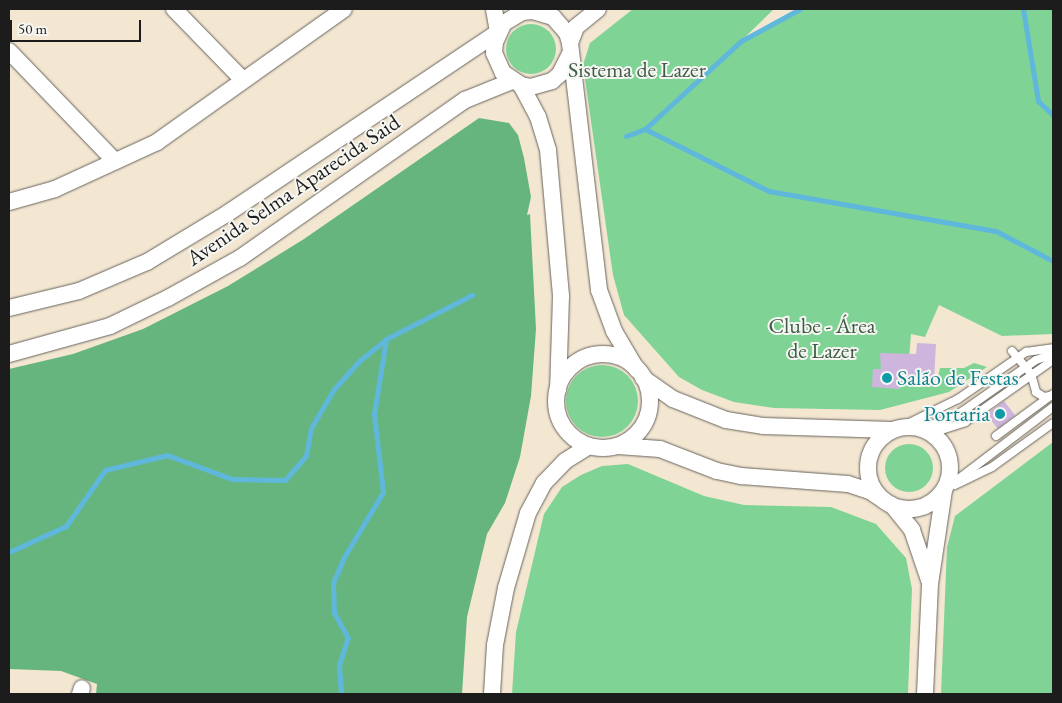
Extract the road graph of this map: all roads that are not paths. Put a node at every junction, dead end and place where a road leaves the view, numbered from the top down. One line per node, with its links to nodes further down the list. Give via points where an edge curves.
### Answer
1 (174, 9): 11 (street)
2 (344, 9): 11 (street)
3 (494, 9): 6 (street)
4 (598, 9): 7 (street, via 576,28)
5 (530, 10): 6 (street, via 512,16); 7 (street, via 553,17 561,24)
6 (498, 32): 9 (street, Avenida Selma Aparecida Said); 10 (street, via 494,48)
7 (570, 49): 12 (street, via 560,74 552,81 531,87); 22 (street, via 599,290 614,331)
8 (9, 51): 13 (street)
9 (461, 56): 10 (street, via 482,55); 15 (street, Avenida Selma Aparecida Said, via 209,225 147,262 79,291)
10 (497, 64): 12 (street)
11 (242, 79): 13 (street, via 210,106 157,142)
12 (517, 83): 17 (street, Avenida Selma Aparecida Said, via 465,100 240,258 168,298 110,326); 23 (street, via 538,117 548,150 561,296)
13 (115, 161): 14 (street, via 55,189)
14 (9, 202)
15 (9, 308)
16 (1053, 348): 19 (lane, via 1026,352)
17 (9, 354)
18 (1053, 354): 21 (lane)
19 (1018, 358): 21 (lane); 27 (lane, via 958,399)
20 (1053, 360): 21 (lane)
21 (1028, 371): 24 (lane, via 1036,392 1044,397); 28 (lane); 28 (lane, via 965,422)
22 (640, 374): 23 (street, via 611,355 591,356 572,365); 27 (street, via 673,399 726,420 763,426); 31 (street, via 649,396 647,416 638,432)
23 (558, 390): 30 (street, via 557,407 562,424 574,438)
24 (1052, 395): 29 (lane)
25 (1053, 407): 32 (lane)
26 (1053, 423): 32 (lane, via 992,467)
27 (896, 428): 28 (street); 33 (street, via 876,442 868,461 870,481)
28 (926, 430): 32 (street, via 942,442 950,458 950,476)
29 (996, 436)
30 (589, 446): 31 (street); 35 (street, via 574,454 544,483 528,513 506,588 495,645)
31 (614, 446): 33 (street, via 638,445 660,449 717,471 741,476 848,484 870,491)
32 (944, 490): 33 (street, via 933,502 917,508); 34 (street)
33 (888, 503): 34 (street, via 912,530)
34 (930, 584): 36 (street)
35 (492, 694)
36 (925, 694)

